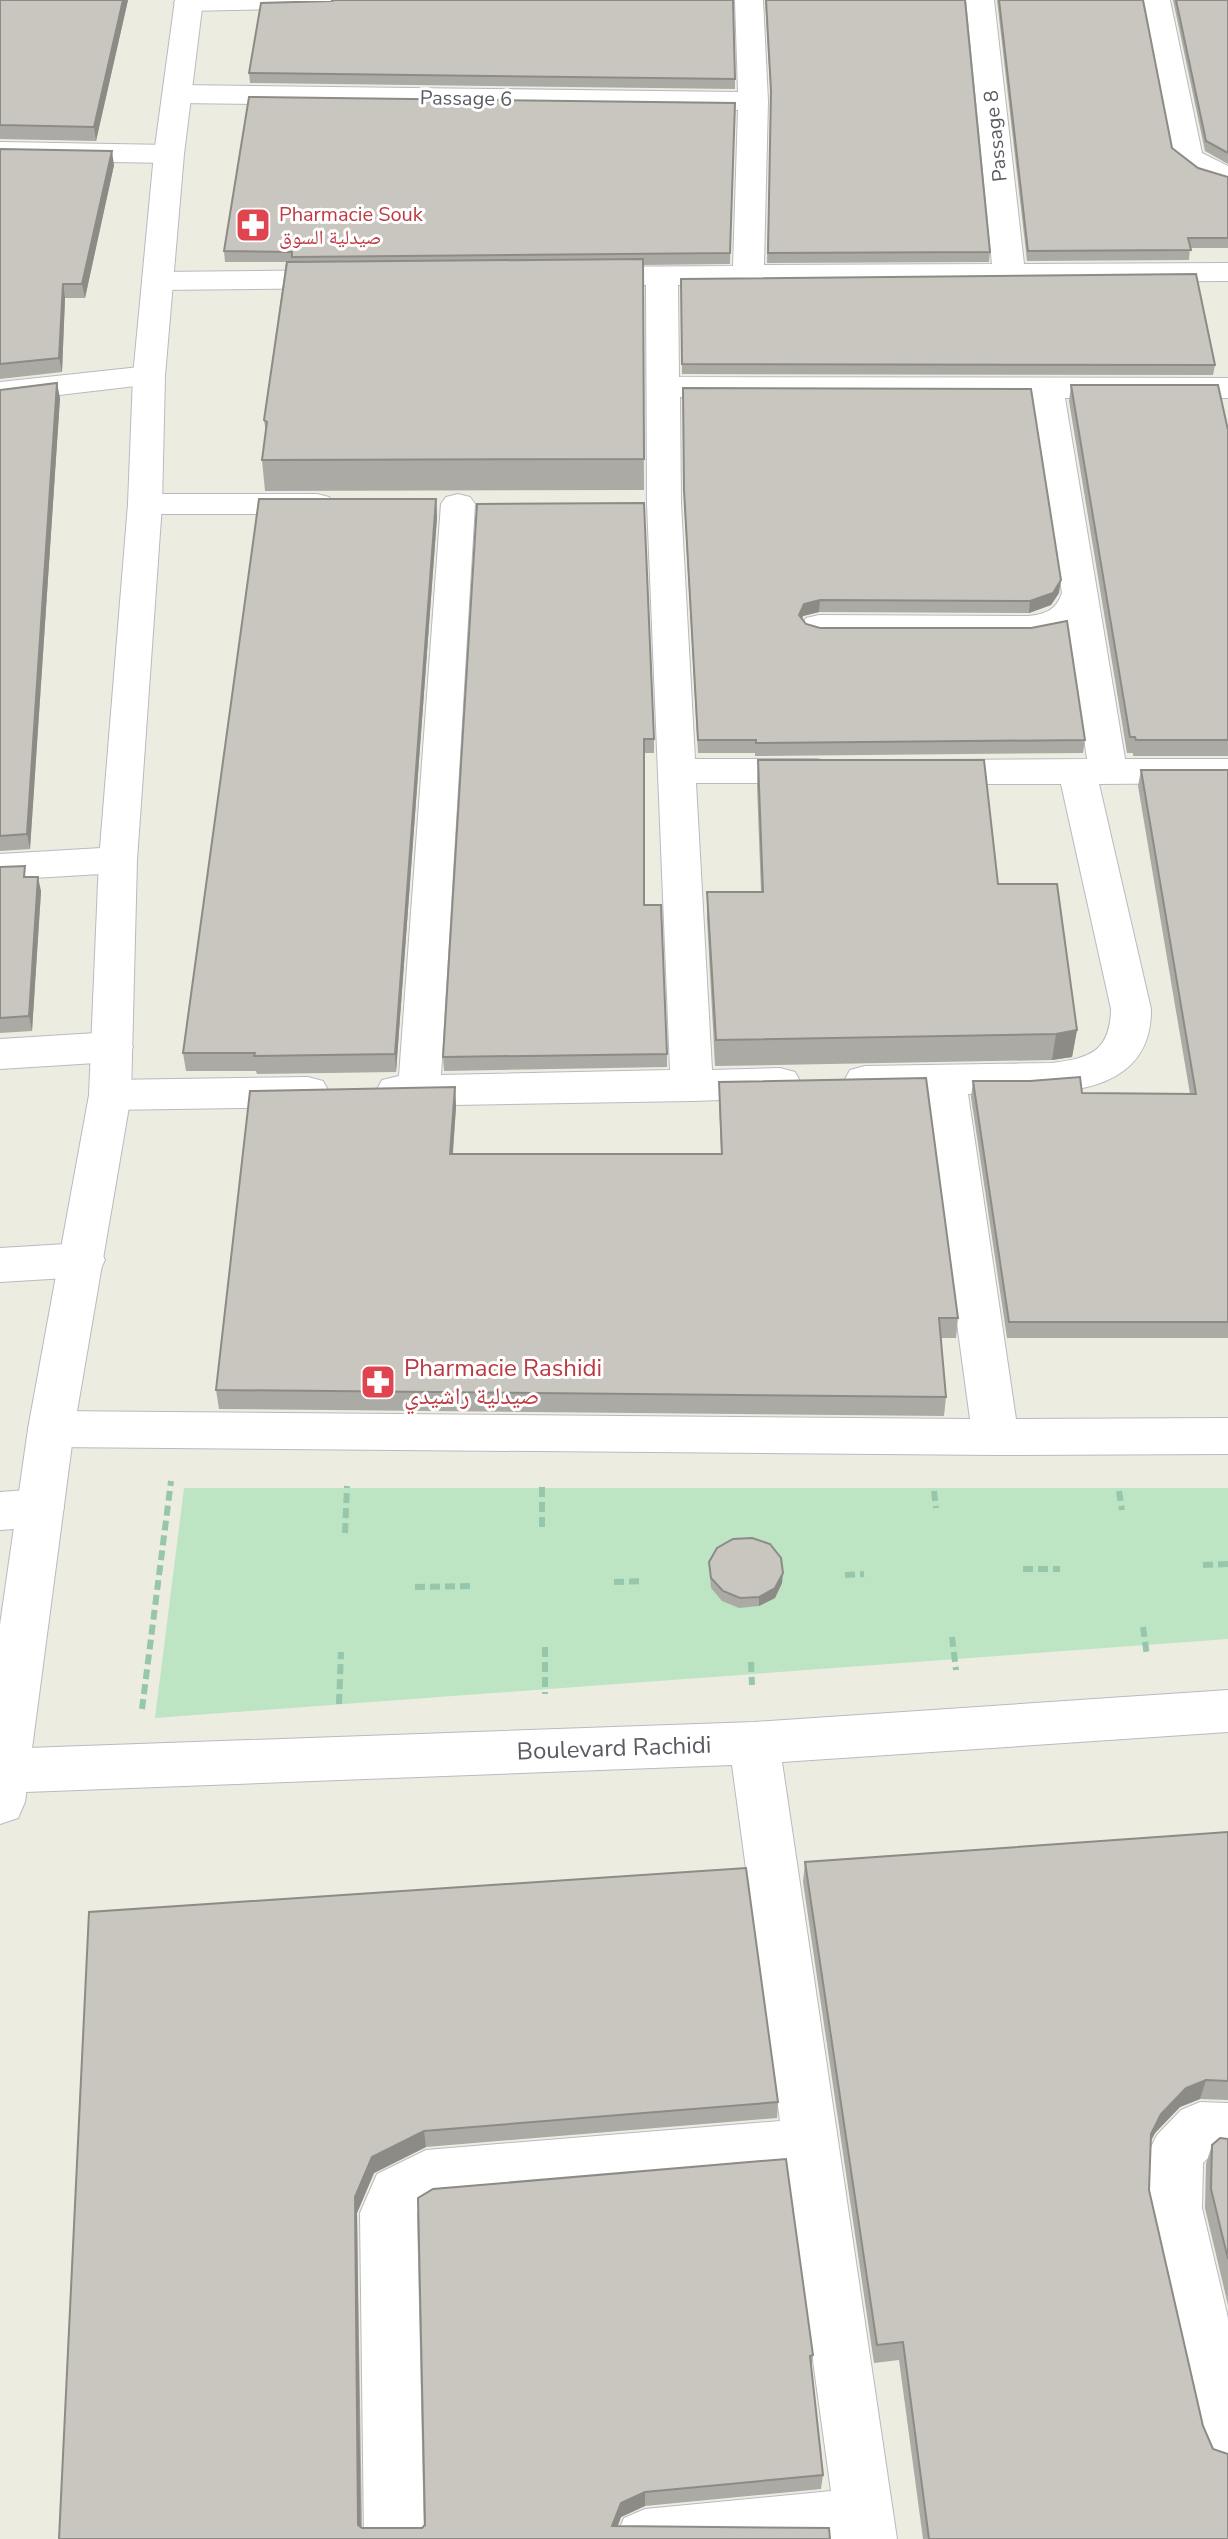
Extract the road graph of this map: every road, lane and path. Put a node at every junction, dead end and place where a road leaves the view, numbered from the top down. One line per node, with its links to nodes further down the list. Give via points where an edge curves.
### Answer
1 (331, 0): 5 (street)
2 (749, 0): 7 (street)
3 (980, 0): 11 (street, Passage 8)
4 (1156, 0): 10 (street, via 1188,157)
5 (188, 1): 6 (street)
6 (178, 94): 7 (street, Passage 6); 9 (street)
7 (753, 101): 15 (street)
8 (0, 151): 9 (street)
9 (169, 154): 17 (street)
10 (1228, 175)
11 (1009, 273): 13 (street); 15 (street)
12 (662, 275): 14 (street); 15 (street); 19 (street)
13 (1227, 275)
14 (552, 276)
15 (748, 277)
16 (379, 278): 17 (street)
17 (159, 281): 18 (street)
18 (149, 376): 22 (street); 23 (street)
19 (663, 387): 20 (street); 28 (street, via 648,503)
20 (1047, 387): 21 (street); 26 (street)
21 (1228, 388)
22 (0, 392)
23 (145, 504): 24 (street); 33 (street)
24 (349, 504)
25 (458, 504): 39 (street)
26 (1080, 593): 27 (street, via 1066,619 1049,625); 32 (street)
27 (819, 626)
28 (675, 771): 29 (street); 38 (street)
29 (845, 771)
30 (891, 771): 32 (street)
31 (1228, 771): 32 (street)
32 (1093, 772): 37 (street, via 1131,1009 1131,1032 1123,1049 1090,1073)
33 (118, 860): 34 (street); 35 (street)
34 (0, 867)
35 (112, 1047): 36 (street); 40 (street)
36 (0, 1054)
37 (945, 1079): 38 (street); 45 (street)
38 (692, 1086): 39 (street)
39 (419, 1090): 40 (street)
40 (110, 1095): 41 (street)
41 (83, 1260): 42 (street); 43 (street)
42 (0, 1265)
43 (51, 1429): 45 (street); 49 (street)
44 (1228, 1436): 45 (street)
45 (996, 1437)
46 (172, 1478): 78 (path)
47 (347, 1478): 51 (path)
48 (541, 1478): 50 (path)
49 (20, 1510): 81 (street)
50 (542, 1528)
51 (345, 1533)
52 (1228, 1564): 53 (path)
53 (1203, 1565)
54 (1023, 1569): 55 (path)
55 (1060, 1569)
56 (864, 1574): 57 (path)
57 (845, 1575)
58 (643, 1581): 59 (path)
59 (614, 1582)
60 (471, 1586): 61 (path)
61 (415, 1587)
62 (1143, 1627): 67 (path)
63 (952, 1637): 71 (path)
64 (545, 1647): 76 (path)
65 (341, 1652): 79 (path)
66 (1161, 1655): 67 (path)
67 (1147, 1656): 68 (path)
68 (1133, 1657)
69 (751, 1662): 74 (path)
70 (970, 1669): 71 (path)
71 (956, 1670): 72 (path)
72 (940, 1671)
73 (768, 1684): 74 (path)
74 (752, 1685): 75 (path)
75 (736, 1686)
76 (545, 1700)
77 (1228, 1711): 80 (street, Boulevard Rachidi)
78 (142, 1715)
79 (339, 1717)
80 (754, 1743): 81 (street, Boulevard Rachidi); 83 (street)
81 (2, 1781)
82 (1228, 2129): 84 (street, via 1200,2128 1176,2153 1174,2208)
83 (811, 2144): 85 (street); 86 (street, via 426,2176 397,2193 388,2213)
84 (1228, 2442)
85 (865, 2528): 87 (street)
86 (394, 2539)
87 (645, 2539)

